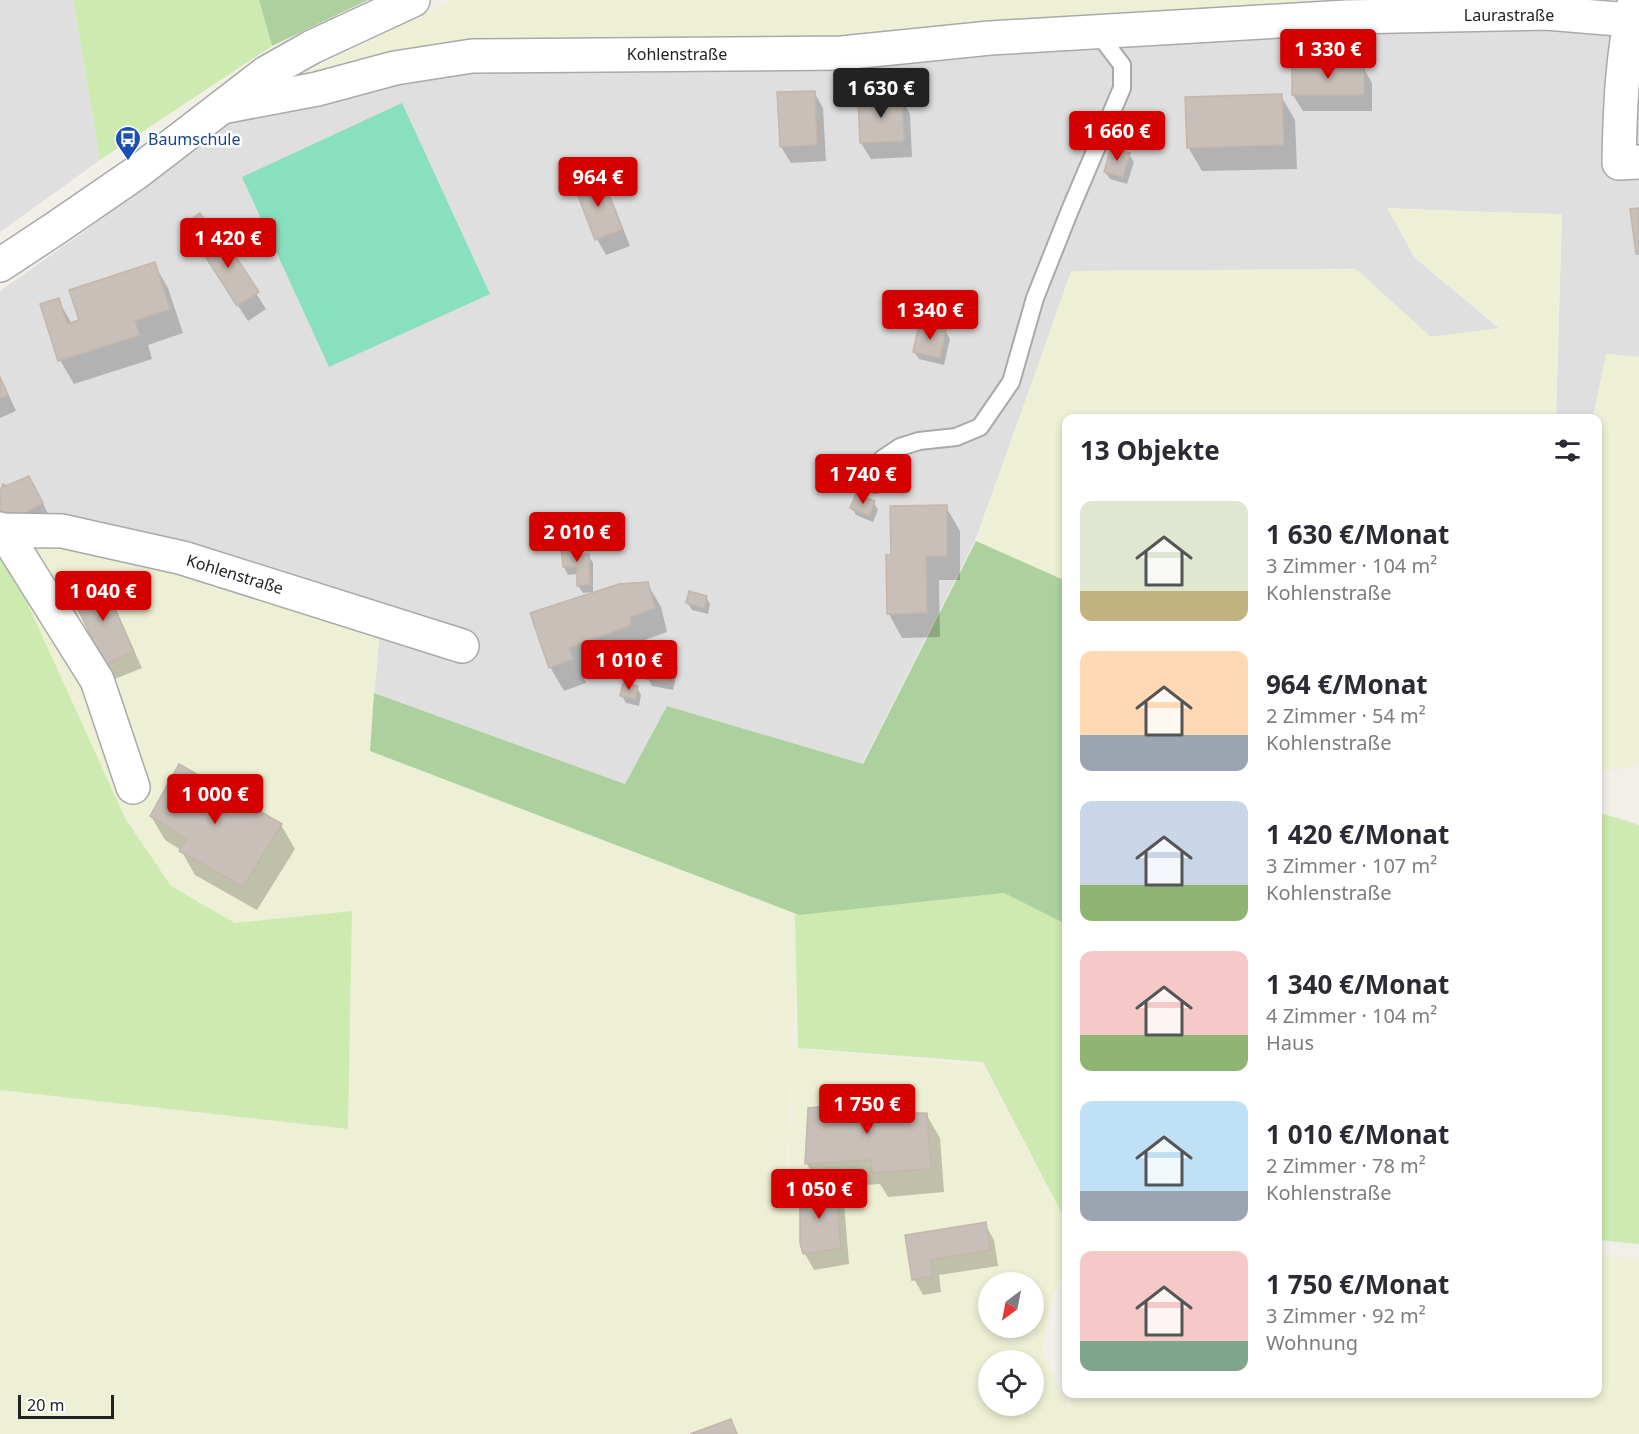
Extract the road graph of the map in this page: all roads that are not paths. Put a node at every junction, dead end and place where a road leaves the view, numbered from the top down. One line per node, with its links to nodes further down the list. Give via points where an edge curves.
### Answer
1 (413, 0): 5 (street, Kohlenstraße, via 312,47 266,73)
2 (1632, 10): 3 (street, Laurastraße, via 1346,17); 6 (street, Laurastraße, via 1620,109 1619,163)
3 (1137, 29): 4 (street, Kohlenstraße)
4 (1097, 32): 5 (street, Kohlenstraße, via 842,53 472,56 395,68 317,89); 8 (lane, via 1122,65 1122,88 1035,298 1011,382 980,427 956,437 900,447 882,459)
5 (222, 106): 7 (street, Kohlenstraße, via 136,173)
6 (1639, 162)
7 (0, 265)
8 (876, 484)
9 (1, 530): 10 (street, Kohlenstraße, via 62,531 183,558); 11 (street, Kohlenstraße, via 96,680)
10 (462, 646)
11 (133, 787)

